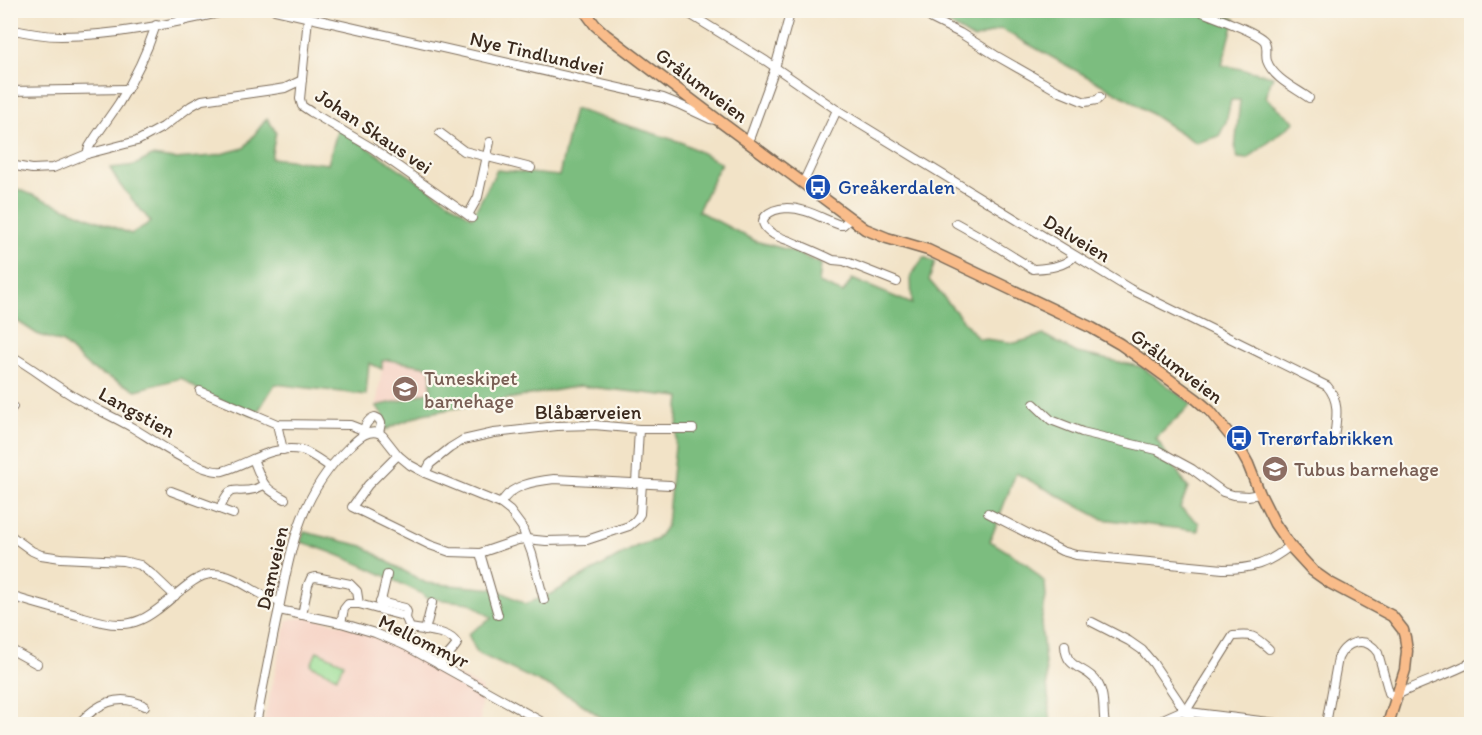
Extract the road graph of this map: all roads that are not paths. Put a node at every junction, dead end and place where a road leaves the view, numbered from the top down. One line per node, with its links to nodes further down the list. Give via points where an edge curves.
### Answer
1 (174, 10): 10 (street)
2 (275, 10): 9 (street, Nye Tindlundvei)
3 (584, 10): 20 (main road, Grålumveien, via 606,35)
4 (683, 10): 13 (street, Dalveien)
5 (791, 10): 13 (street)
6 (920, 10): 17 (street, via 1058,91 1085,102)
7 (1197, 10): 18 (street, via 1262,38 1271,69)
8 (232, 11): 10 (street)
9 (308, 18): 14 (street, Johan Skaus vei); 20 (street, Nye Tindlundvei, via 663,99)
10 (183, 21): 11 (street)
11 (156, 26): 12 (street, via 61,36); 15 (street)
12 (10, 29)
13 (775, 68): 19 (street, Dalveien); 22 (street)
14 (302, 80): 24 (street, via 285,88 202,100 142,139); 25 (street, Johan Skaus vei, via 300,103 305,109 372,148 470,216)
15 (127, 89): 16 (street); 24 (street)
16 (10, 91)
17 (1100, 97)
18 (1309, 98)
19 (837, 110): 28 (street); 31 (street, Dalveien)
20 (718, 120): 28 (main road, Grålumveien)
21 (440, 133): 25 (street, Johan Skaus vei, via 464,151)
22 (750, 137)
23 (490, 142): 25 (street, Johan Skaus vei)
24 (87, 154): 26 (street, via 53,168)
25 (487, 157): 27 (street, Johan Skaus vei)
26 (10, 165)
27 (531, 168)
28 (803, 183): 29 (main road, Grålumveien)
29 (851, 219): 32 (street, via 840,225 788,208 765,214 762,222 772,234); 51 (main road, Grålumveien, via 876,234 928,250 1120,344 1210,411 1237,444)
30 (956, 223): 31 (street, via 1033,269 1062,264)
31 (1074, 256): 41 (street, Dalveien, via 1130,289 1327,386 1335,399)
32 (897, 282)
33 (10, 355): 44 (street, Langstien, via 79,400 195,465 216,472)
34 (200, 391): 36 (street)
35 (1034, 404): 51 (street, via 1051,420 1082,432 1157,450 1223,492)
36 (277, 424): 40 (street, via 350,425); 42 (street)
37 (639, 429): 38 (street, Blåbærveien); 46 (street, Blåbærveien, via 557,426 494,433 463,440 430,464); 47 (street)
38 (693, 429)
39 (379, 433): 40 (street); 40 (street, via 381,423 375,417); 43 (street)
40 (361, 434): 45 (street, Damveien)
41 (1334, 439)
42 (283, 450): 44 (street, Langstien); 45 (street, Langstien, via 304,451)
43 (398, 455): 46 (street); 60 (street, via 352,507 430,545 450,552)
44 (253, 459): 48 (street)
45 (330, 466): 68 (street, Damveien, via 300,519)
46 (425, 473): 53 (street)
47 (639, 483): 49 (street); 53 (street, via 538,480 508,493); 58 (street, via 640,514 629,526 587,540)
48 (264, 485): 52 (street); 54 (street, via 228,492)
49 (670, 485)
50 (171, 491): 54 (street)
51 (1260, 494): 59 (main road, Grålumveien)
52 (285, 499)
53 (501, 504): 58 (street, via 518,519)
54 (220, 509): 56 (street)
55 (987, 513): 59 (street, via 1076,555 1239,569 1267,562)
56 (233, 514)
57 (10, 536): 63 (street, via 41,555 140,565)
58 (526, 539): 60 (street); 64 (street)
59 (1290, 546): 82 (main road, Grålumveien, via 1323,579 1387,613 1400,626 1407,651)
60 (480, 553): 70 (street)
61 (387, 575): 67 (street)
62 (10, 596): 63 (street, Mellommyr, via 122,624 147,617)
63 (175, 596): 68 (street, Mellommyr, via 204,575 216,574 236,580)
64 (544, 600)
65 (432, 603): 74 (street)
66 (359, 604): 67 (street); 69 (street, via 357,591 350,584 313,577); 72 (street, via 345,606)
67 (380, 605): 73 (street, via 405,608)
68 (280, 606): 69 (street, Mellommyr); 86 (street, Damveien)
69 (302, 615): 72 (street, Mellommyr)
70 (498, 615)
71 (1092, 622): 84 (street, via 1142,650)
72 (341, 624): 75 (street, Mellommyr)
73 (410, 628): 74 (street); 75 (street)
74 (425, 631): 81 (street, via 445,634 457,644)
75 (404, 645): 81 (street, Mellommyr)
76 (1065, 645): 88 (street, via 1072,665 1097,681)
77 (1269, 649): 84 (street, via 1255,636 1233,636)
78 (10, 650): 80 (street)
79 (1472, 662): 82 (street)
80 (37, 664)
81 (439, 665): 87 (street, Mellommyr)
82 (1398, 697): 92 (street, via 1389,693 1375,648 1364,643 1350,644 1338,658); 93 (main road, Grålumveien)
83 (145, 706): 85 (street, via 120,699 89,712)
84 (1186, 711): 89 (street, via 1169,716); 90 (street); 91 (street)
85 (78, 724)
86 (256, 724)
87 (546, 724)
88 (1105, 724)
89 (1160, 724)
90 (1194, 724)
91 (1284, 724)
92 (1326, 724)
93 (1388, 724)

